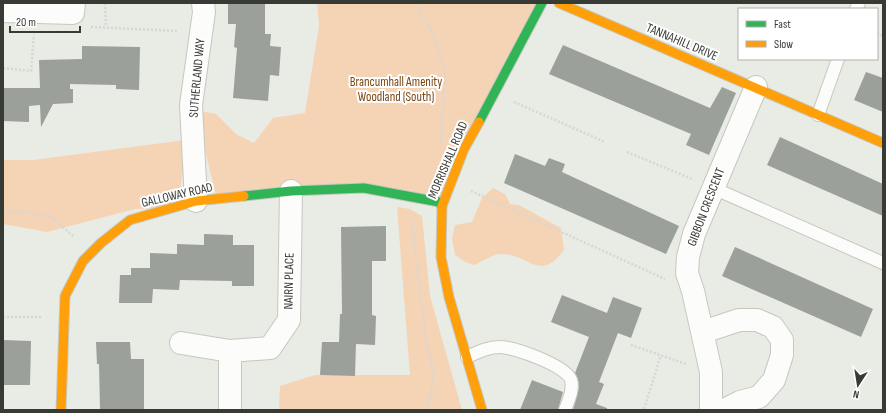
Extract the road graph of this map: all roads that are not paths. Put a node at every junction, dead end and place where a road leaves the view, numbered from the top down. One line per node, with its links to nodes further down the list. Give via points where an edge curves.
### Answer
1 (74, 3): 5 (street, via 73,13)
2 (203, 3): 12 (street, SUTHERLAND WAY, via 192,105)
3 (542, 3): 13 (street, MORRISHALL ROAD, via 464,149)
4 (559, 3): 7 (street, TANNAHILL DRIVE)
5 (3, 11)
6 (838, 60): 8 (lane)
7 (756, 87): 8 (street, TANNAHILL DRIVE); 10 (street, GIBBON CRESCENT)
8 (818, 115): 9 (street, TANNAHILL DRIVE)
9 (883, 143)
10 (713, 188): 14 (lane); 15 (street, GIBBON CRESCENT, via 694,234 688,257 687,273)
11 (291, 191): 12 (street, GALLOWAY ROAD); 13 (street, GALLOWAY ROAD, via 364,188 439,202); 17 (street, NAIRN PLACE, via 288,320 270,348)
12 (196, 201): 19 (street, GALLOWAY ROAD, via 130,220 100,243 83,261 66,296)
13 (442, 206): 18 (street, MORRISHALL ROAD, via 441,257 449,297)
14 (883, 262)
15 (703, 332): 23 (street, GIBBON CRESCENT, via 711,372); 24 (street, via 739,320 757,320 773,327 782,340 782,355 774,380 759,397)
16 (181, 343): 17 (street, NAIRN PLACE)
17 (230, 351): 20 (street)
18 (467, 357): 21 (street, MORRISHALL ROAD); 22 (lane, via 489,348 510,348 566,371 571,378 572,386)
19 (61, 410)
20 (230, 410)
21 (482, 410)
22 (565, 410)
23 (711, 410)
24 (724, 410)

